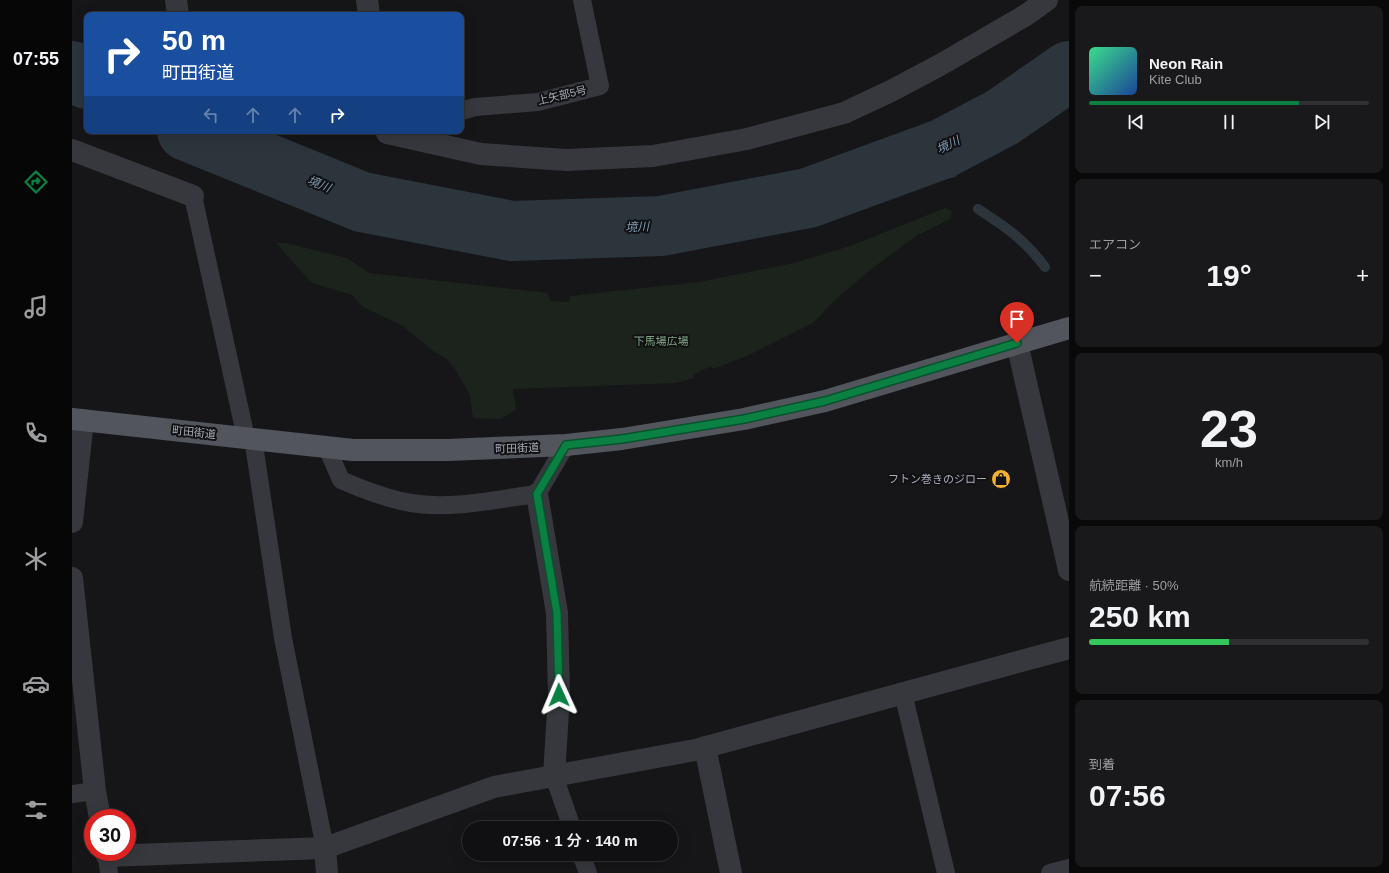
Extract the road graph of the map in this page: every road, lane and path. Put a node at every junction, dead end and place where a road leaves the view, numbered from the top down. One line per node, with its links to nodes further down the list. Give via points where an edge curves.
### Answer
1 (176, 0): 6 (street)
2 (367, 0): 7 (street)
3 (1047, 0): 5 (street)
4 (587, 1): 8 (lane, 上矢部5号, via 600,86 538,102)
5 (1024, 7): 9 (street, via 940,65 891,91 844,112 747,139 652,156 566,160 481,154)
6 (178, 12)
7 (369, 12)
8 (464, 110)
9 (395, 134)
10 (72, 150): 11 (street)
11 (193, 196): 15 (lane)
12 (1069, 328): 13 (main road, 町田街道)
13 (1017, 343): 16 (main road, 町田街道, via 817,403 744,419 622,439); 19 (street)
14 (78, 420): 15 (main road, 町田街道); 20 (street)
15 (250, 438): 17 (main road, 町田街道); 31 (lane, via 283,638)
16 (566, 445): 17 (main road, 町田街道, via 440,450); 18 (lane)
17 (327, 448): 18 (lane, via 341,480 375,494 412,504 446,506)
18 (537, 494): 26 (street, via 557,613 559,695)
19 (1061, 500): 21 (street)
20 (72, 522)
21 (1069, 570)
22 (72, 578): 27 (street)
23 (1069, 648): 24 (street)
24 (902, 694): 25 (street); 38 (lane)
25 (705, 747): 26 (street); 37 (street)
26 (554, 776): 30 (lane); 31 (street, via 494,788)
27 (95, 791): 28 (lane); 29 (street)
28 (72, 794)
29 (98, 809)
30 (570, 821)
31 (325, 848): 32 (street); 35 (street)
32 (136, 858)
33 (584, 861): 36 (lane)
34 (1069, 868): 39 (lane)
35 (327, 873)
36 (588, 873)
37 (731, 873)
38 (946, 873)
39 (1050, 873)

